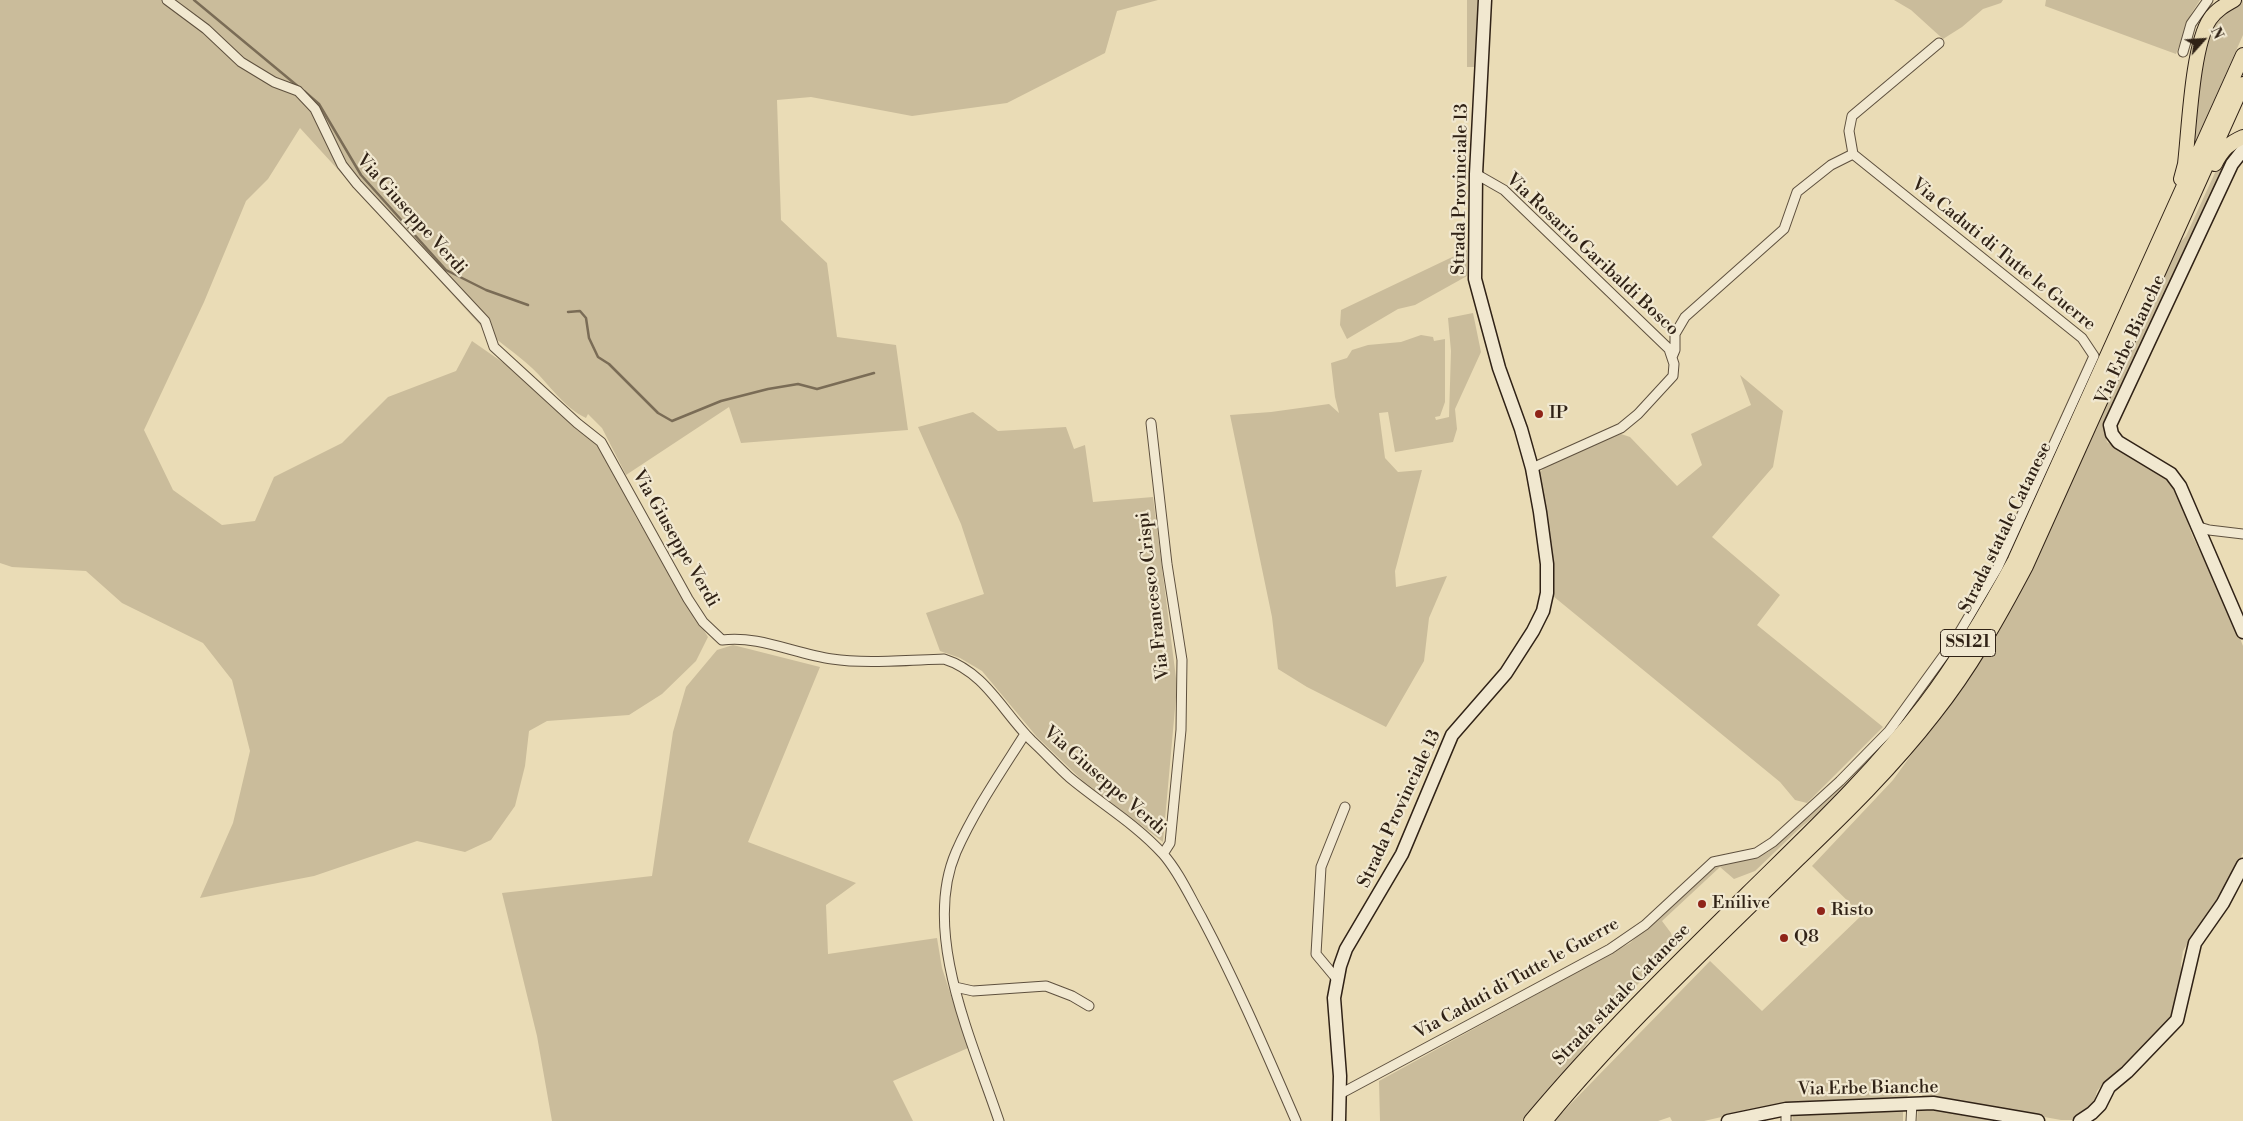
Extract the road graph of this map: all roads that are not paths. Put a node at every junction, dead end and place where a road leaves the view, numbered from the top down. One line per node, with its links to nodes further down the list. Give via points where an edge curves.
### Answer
1 (167, 0): 21 (street, Via Giuseppe Verdi, via 206,29 241,62 274,82 298,91 315,109 342,165 485,321 494,347 601,442 688,599 703,622 722,640 736,638 759,642 832,660 951,661 971,672 991,691)
2 (1485, 0): 12 (main road, Strada Provinciale 13)
3 (2208, 0): 6 (street, via 2191,24)
4 (2234, 0): 14 (main road, via 2221,7 2210,19 2202,35 2185,164)
5 (1939, 43): 11 (street, via 1852,116 1849,131)
6 (2184, 52)
7 (2243, 55): 14 (main road, Strada statale Catanese / SS121)
8 (2243, 84): 13 (main road, Strada statale Catanese / SS121)
9 (2243, 137): 13 (main road, via 2221,151 2212,170)
10 (2243, 150): 18 (main road, Via Erbe Bianche, via 2232,164 2110,425 2118,442 2171,474 2180,486)
11 (1853, 154): 15 (street, via 1831,165 1796,192 1784,229 1685,317 1675,334); 28 (street, Via Caduti di Tutte le Guerre, via 2082,338 2094,356 1998,567 1955,640 1889,732 1773,842 1756,853 1713,862 1645,925 1610,949)
12 (1476, 174): 15 (street, Via Rosario Garibaldi Bosco, via 1504,190 1669,349); 17 (main road, Strada Provinciale 13, via 1475,280 1499,368)
13 (2197, 185): 35 (main road, Strada statale Catanese / SS121, via 2026,566 1959,679 1935,713 1843,815 1610,1045)
14 (2161, 240): 34 (main road, Strada statale Catanese / SS121, via 2015,560 1949,671 1899,736 1840,803 1643,996)
15 (1672, 357): 17 (street, Via Rosario Garibaldi Bosco, via 1673,376 1621,428)
16 (1151, 423): 23 (street, Via Francesco Crispi, via 1182,660 1180,740 1170,843)
17 (1532, 468): 25 (main road, Strada Provinciale 13, via 1547,564 1543,612 1506,673 1452,735 1402,854 1346,949)
18 (2196, 526): 19 (street); 20 (main road, Via Erbe Bianche)
19 (2243, 534)
20 (2243, 632)
21 (1025, 734): 23 (street, Via Giuseppe Verdi, via 1069,776); 26 (street, via 987,794 951,868 946,890 944,939)
22 (1345, 807): 25 (street, via 1321,867 1316,954)
23 (1163, 854): 32 (street, Via Giuseppe Verdi, via 1173,866 1222,956)
24 (2243, 865): 39 (main road, via 2223,904 2195,943 2177,1020 2109,1086 2100,1105)
25 (1336, 978): 28 (main road, Strada Provinciale 13, via 1334,998)
26 (955, 988): 27 (street, via 973,991 1046,986); 31 (street)
27 (1089, 1006)
28 (1340, 1094): 33 (main road, Strada Provinciale 13)
29 (1912, 1103): 30 (main road, Via Erbe Bianche); 37 (street); 38 (main road, Via Erbe Bianche, via 1950,1105)
30 (1786, 1115): 36 (main road, Via Erbe Bianche)
31 (999, 1121)
32 (1296, 1121)
33 (1338, 1121)
34 (1531, 1121)
35 (1545, 1121)
36 (1728, 1121)
37 (1911, 1121)
38 (2038, 1121)
39 (2080, 1121)

